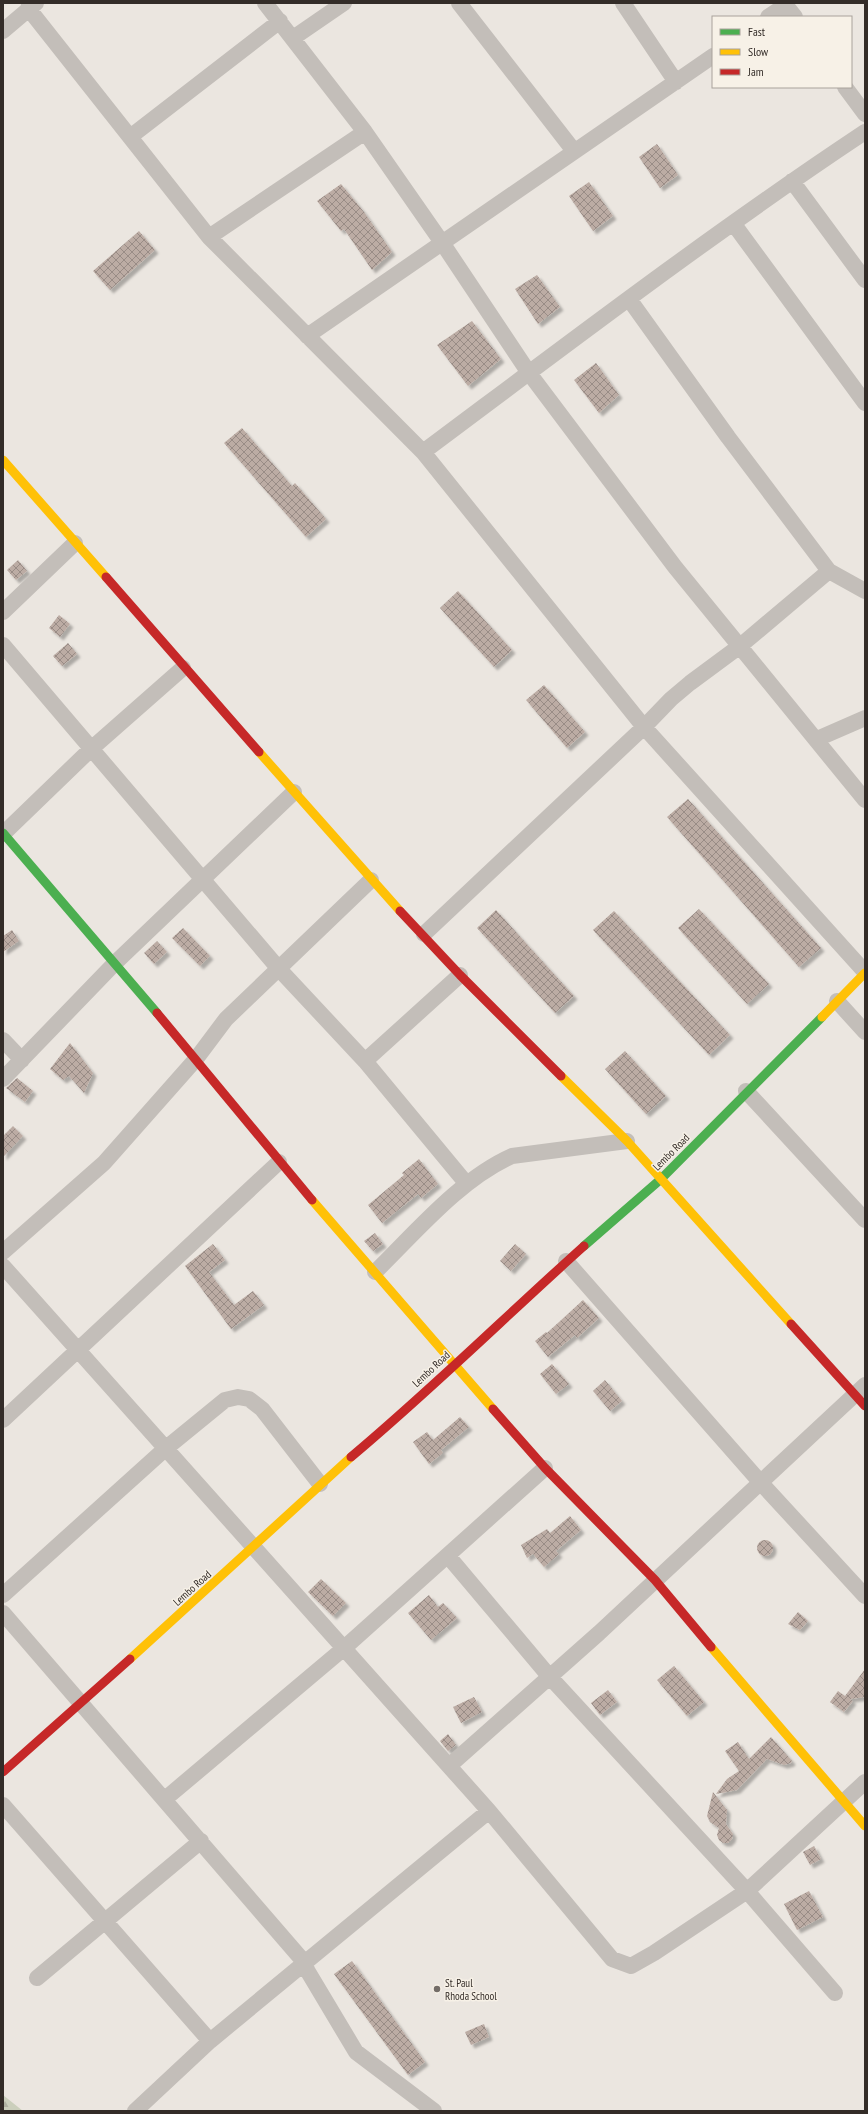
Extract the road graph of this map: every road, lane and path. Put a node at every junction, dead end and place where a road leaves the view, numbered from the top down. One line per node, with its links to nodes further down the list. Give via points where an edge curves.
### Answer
1 (265, 3): 8 (street)
2 (344, 3): 10 (street)
3 (459, 3): 18 (street)
4 (622, 3): 12 (street)
5 (32, 6): 9 (street); 17 (street)
6 (788, 8): 7 (street)
7 (770, 16)
8 (280, 21): 10 (street); 17 (street)
9 (3, 31)
10 (293, 38): 15 (street)
11 (712, 57): 12 (street)
12 (676, 82): 18 (street)
13 (846, 88): 14 (street)
14 (865, 114)
15 (365, 132): 21 (street); 22 (street)
16 (865, 132): 19 (street)
17 (130, 137): 21 (street)
18 (574, 151): 22 (street)
19 (792, 181): 20 (street); 23 (street)
20 (733, 223): 24 (street); 27 (street)
21 (209, 237): 25 (street)
22 (443, 244): 25 (street); 26 (street)
23 (865, 280)
24 (629, 299): 26 (street); 31 (street)
25 (308, 336): 28 (street)
26 (529, 373): 28 (street); 35 (street, via 675,567)
27 (865, 403)
28 (423, 452): 38 (street)
29 (3, 460): 30 (street)
30 (75, 543): 33 (street); 36 (street)
31 (829, 571): 32 (street); 35 (street)
32 (865, 592)
33 (3, 612)
34 (3, 645): 40 (street)
35 (740, 646): 38 (street, via 686,687); 39 (street)
36 (183, 668): 40 (street); 41 (street)
37 (865, 718): 39 (street)
38 (644, 727): 46 (street); 49 (street)
39 (817, 739): 42 (street)
40 (91, 749): 43 (street); 44 (street)
41 (294, 792): 44 (street); 45 (street)
42 (865, 800)
43 (3, 834): 47 (street)
44 (203, 880): 47 (street); 48 (street)
45 (371, 880): 46 (street); 48 (street)
46 (424, 934): 50 (street)
47 (115, 963): 54 (street); 55 (street)
48 (279, 969): 54 (street, via 226,1019); 56 (street)
49 (865, 973): 51 (street, Lembo Road)
50 (460, 975): 56 (street); 59 (street)
51 (837, 1001): 52 (street); 58 (street, Lembo Road)
52 (865, 1032)
53 (3, 1040): 55 (street)
54 (196, 1059): 60 (street); 64 (street, via 104,1163)
55 (22, 1060): 57 (street)
56 (365, 1061): 62 (street)
57 (3, 1079)
58 (746, 1091): 61 (street, Lembo Road); 63 (street)
59 (627, 1141): 61 (street); 62 (street, via 512,1156 497,1162)
60 (279, 1162): 67 (street); 68 (street)
61 (661, 1180): 65 (street, Lembo Road); 70 (street)
62 (466, 1184): 67 (street)
63 (865, 1220)
64 (3, 1252)
65 (566, 1261): 69 (street, Lembo Road); 74 (street)
66 (3, 1266): 68 (street)
67 (375, 1272): 69 (street)
68 (77, 1349): 71 (street); 72 (street)
69 (454, 1364): 73 (street); 75 (street, Lembo Road, via 393,1422)
70 (862, 1395): 74 (street)
71 (3, 1420)
72 (165, 1449): 75 (street, via 225,1400 238,1397 249,1399 262,1409); 76 (street); 79 (street)
73 (545, 1468): 77 (street); 78 (street)
74 (761, 1483): 78 (street); 80 (street)
75 (320, 1484): 76 (street, Lembo Road)
76 (253, 1548): 82 (street); 84 (street, Lembo Road)
77 (448, 1556): 82 (street); 83 (street)
78 (655, 1580): 83 (street); 89 (street)
79 (3, 1595)
80 (865, 1596)
81 (3, 1613): 84 (street)
82 (343, 1649): 85 (street); 88 (street)
83 (549, 1676): 85 (street); 94 (street)
84 (80, 1702): 86 (street, Lembo Road); 88 (street)
85 (449, 1766): 91 (street)
86 (3, 1772)
87 (865, 1782): 89 (street)
88 (165, 1799): 93 (street)
89 (844, 1802): 92 (street); 94 (street)
90 (3, 1805): 95 (street)
91 (489, 1811): 94 (street, via 612,1959 631,1966); 96 (street)
92 (865, 1826)
93 (201, 1841): 95 (street); 96 (street)
94 (747, 1891): 98 (street)
95 (105, 1923): 97 (street); 99 (street)
96 (305, 1962): 99 (street); 101 (street, via 307,1970 356,2052)
97 (36, 1978)
98 (835, 1993)
99 (210, 2041): 100 (street)
100 (135, 2111)
101 (434, 2111)

